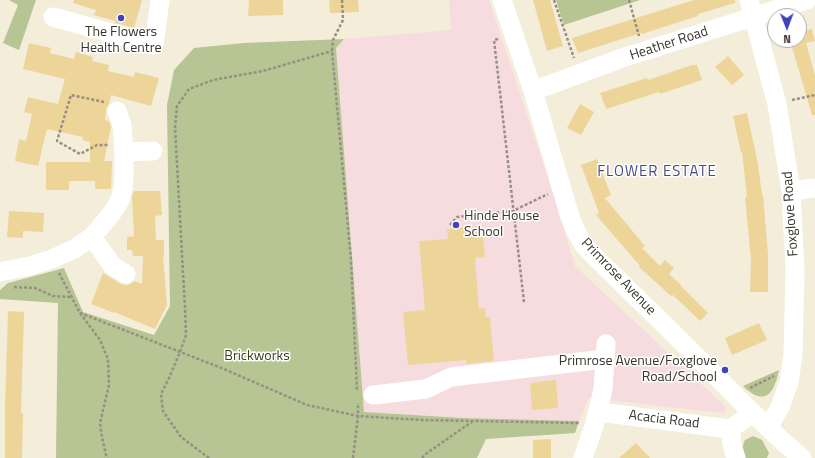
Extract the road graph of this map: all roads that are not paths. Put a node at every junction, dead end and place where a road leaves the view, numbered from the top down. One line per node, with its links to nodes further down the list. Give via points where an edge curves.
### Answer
1 (160, 0): 5 (street, via 154,45)
2 (502, 0): 6 (street, Primrose Avenue)
3 (807, 0): 4 (street, Heather Road)
4 (751, 8): 6 (street, Heather Road, via 643,52); 11 (street, Foxglove Road, via 776,104)
5 (53, 17)
6 (533, 91): 16 (street, Primrose Avenue, via 570,218 583,244)
7 (117, 111): 8 (street, via 122,125)
8 (124, 149): 9 (street); 12 (street, via 123,188 120,200)
9 (153, 151)
10 (815, 188): 11 (street)
11 (791, 192): 18 (street, Foxglove Road, via 795,271 793,355 789,382 780,407)
12 (92, 237): 13 (street, via 52,259); 14 (street, via 112,265)
13 (0, 272)
14 (126, 274)
15 (363, 396): 17 (street, via 426,389 451,376 606,351 604,389)
16 (752, 413): 18 (street, Primrose Avenue); 19 (street)
17 (597, 417): 19 (street, Acacia Road); 21 (street)
18 (768, 428): 20 (street, Primrose Avenue)
19 (730, 429): 22 (street)
20 (784, 452): 23 (street, Primrose Avenue)
21 (583, 458)
22 (736, 458)
23 (802, 458)

